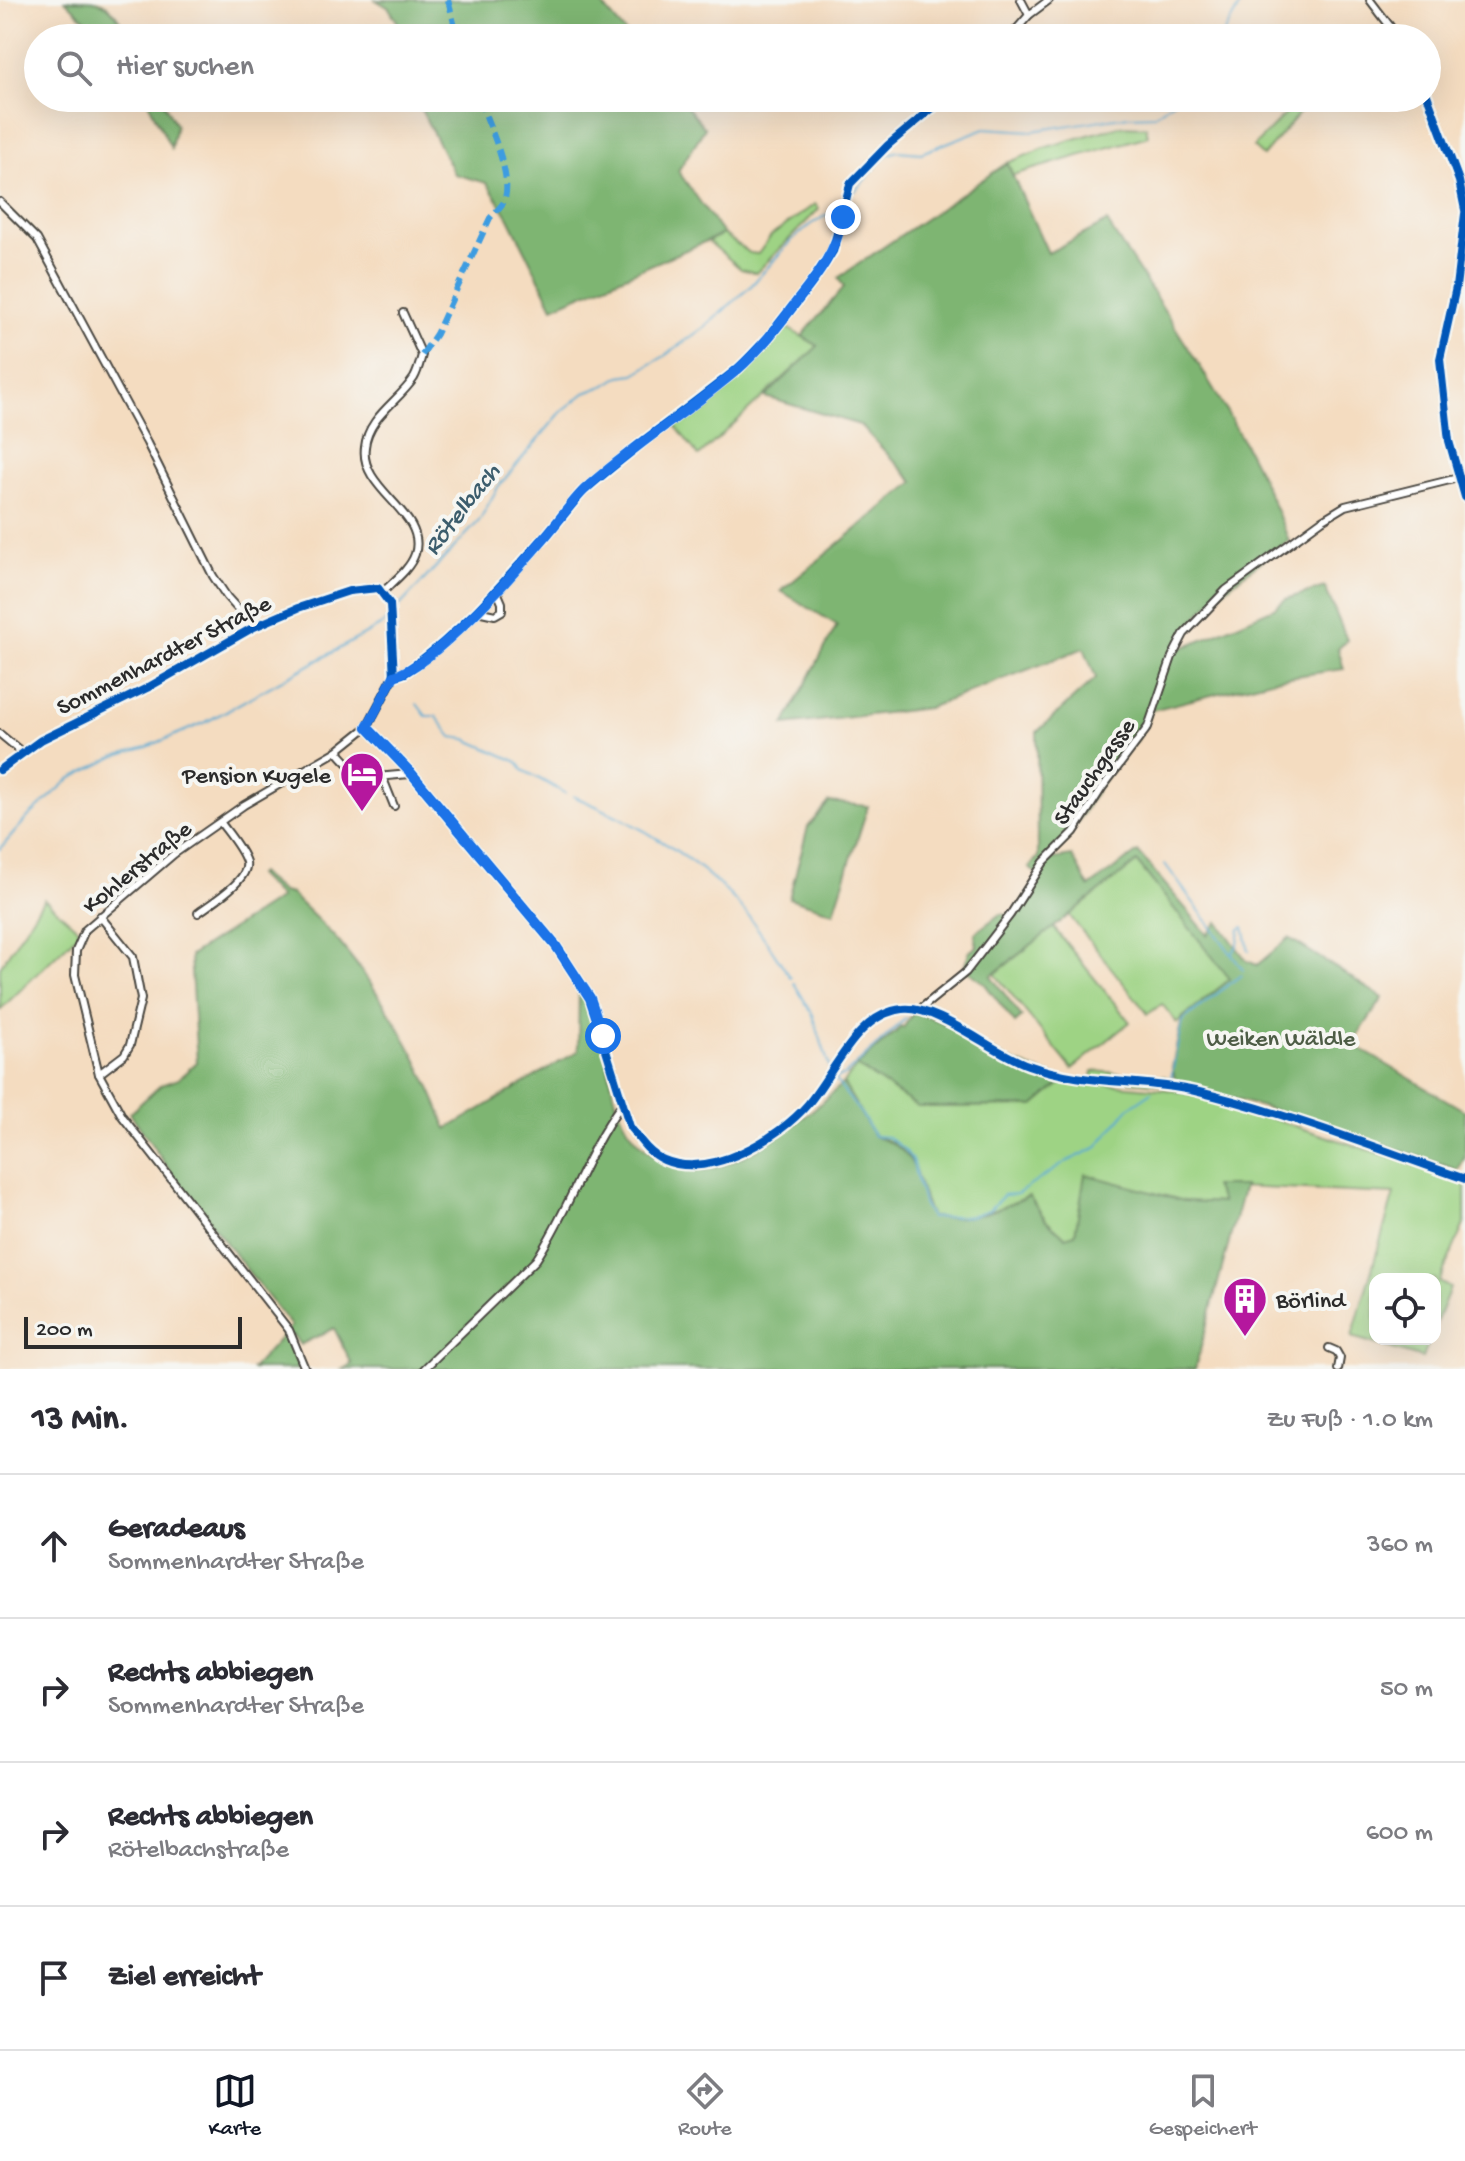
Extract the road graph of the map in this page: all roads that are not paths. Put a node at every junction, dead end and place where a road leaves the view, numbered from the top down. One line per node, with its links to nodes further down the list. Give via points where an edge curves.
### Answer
1 (1021, 0): 4 (street)
2 (1049, 0): 4 (street)
3 (1370, 0): 6 (street)
4 (1029, 15): 5 (street)
5 (1021, 24)
6 (1388, 24)
7 (928, 112): 14 (street, via 850,184 833,251 768,338 739,368 582,492)
8 (1433, 112): 10 (street)
9 (0, 202): 17 (street, via 37,239 213,576)
10 (1465, 212): 12 (street, via 1440,359)
11 (403, 313): 15 (street, via 422,355 416,375 369,431 364,461 409,520 415,554)
12 (1458, 478): 13 (street); 30 (street, Stauchgasse, via 1345,506 1226,590 1184,634 1148,727 1082,822 1044,862 966,972)
13 (1465, 497)
14 (496, 589): 16 (street); 16 (street, via 502,611)
15 (383, 592): 17 (street, Sommenhardter Straße, via 368,587 349,591); 18 (street, via 391,610)
16 (477, 611): 18 (street, via 434,651)
17 (254, 627): 22 (street, Sommenhardter Straße)
18 (394, 676): 19 (street)
19 (367, 727): 21 (street, Kohlerstraße); 24 (street)
20 (0, 734): 22 (street)
21 (337, 751): 25 (street, via 365,777); 27 (street, Kohlerstraße)
22 (22, 754): 23 (street, Sommenhardter Straße)
23 (0, 770)
24 (412, 774): 25 (street); 32 (street, via 573,969 590,998)
25 (382, 776): 26 (street)
26 (394, 806)
27 (221, 823): 28 (street, via 246,870 242,879); 29 (street, Kohlerstraße)
28 (198, 913)
29 (100, 916): 31 (street, Kohlerstraße, via 85,930 76,951 75,975); 31 (street, via 133,957 141,999 130,1045)
30 (919, 1010): 32 (street, via 890,1011 861,1029 787,1124 723,1160 691,1166 662,1160 630,1127); 33 (street, via 1040,1069 1075,1079 1197,1092)
31 (99, 1074): 35 (street, Kohlerstraße, via 122,1116 289,1330)
32 (621, 1105): 36 (street, via 536,1260)
33 (1465, 1179)
34 (1329, 1348): 37 (street, via 1340,1358)
35 (305, 1369)
36 (424, 1369)
37 (1338, 1369)

